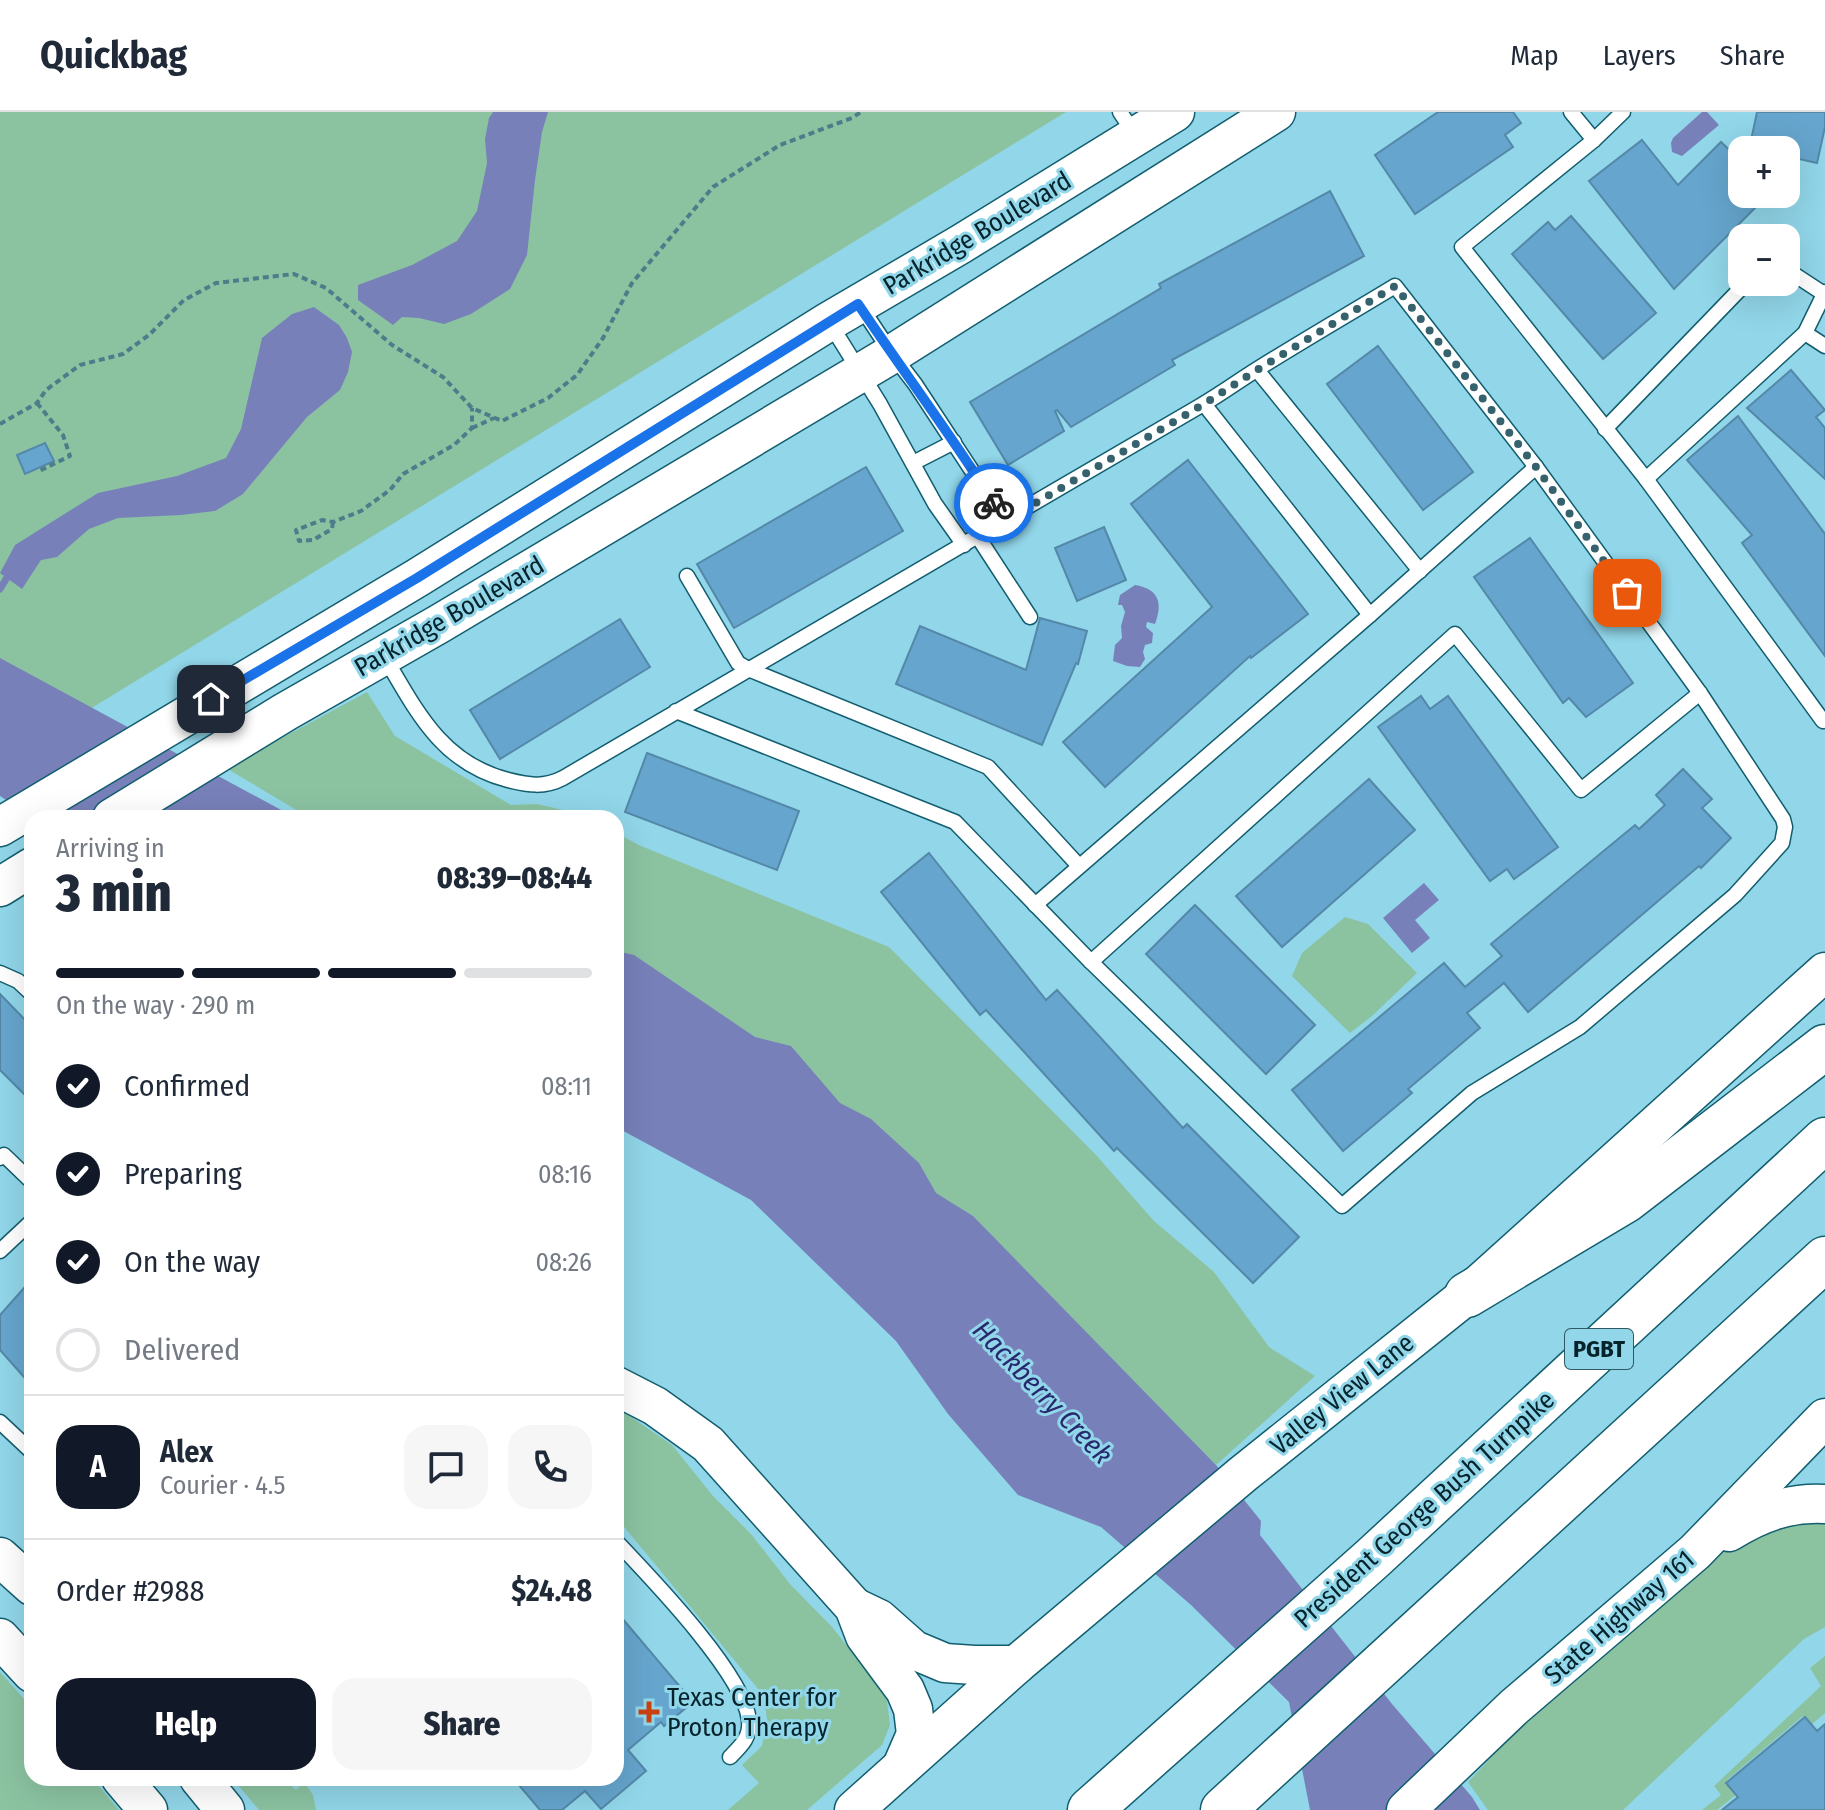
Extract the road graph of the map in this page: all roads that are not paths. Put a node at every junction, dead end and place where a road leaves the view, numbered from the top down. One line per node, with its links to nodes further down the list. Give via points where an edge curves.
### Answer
1 (1175, 112): 5 (main road, Parkridge Boulevard)
2 (1276, 112): 13 (main road, Parkridge Boulevard)
3 (1571, 112): 6 (lane)
4 (1623, 112): 6 (lane)
5 (1128, 124): 10 (main road, Parkridge Boulevard, via 961,244)
6 (1594, 140): 16 (lane, via 1462,247)
7 (1800, 278): 8 (lane)
8 (1825, 293): 11 (lane)
9 (1733, 296): 16 (lane)
10 (843, 313): 13 (lane); 13 (lane); 33 (main road, Parkridge Boulevard, via 417,578)
11 (1805, 333): 12 (lane); 20 (lane)
12 (1825, 346)
13 (876, 363): 17 (lane, via 915,384); 18 (lane); 28 (main road, Parkridge Boulevard)
14 (1257, 370): 15 (lane); 19 (lane, via 1395,286); 24 (lane)
15 (1204, 404): 21 (lane); 26 (lane)
16 (1605, 429): 20 (lane)
17 (954, 442): 18 (lane); 21 (lane)
18 (913, 463): 23 (lane)
19 (1536, 467): 24 (lane); 30 (lane)
20 (1646, 479): 32 (lane)
21 (1005, 521): 22 (lane)
22 (978, 537): 23 (lane); 27 (lane)
23 (964, 545): 29 (lane)
24 (1420, 571): 26 (lane)
25 (687, 576): 29 (lane, via 738,663)
26 (1370, 615): 37 (lane)
27 (1030, 617)
28 (384, 656): 31 (lane, via 421,719 450,751 481,771 527,785 552,784); 34 (main road, Parkridge Boulevard)
29 (748, 669): 31 (lane); 37 (lane, via 988,767)
30 (1700, 693): 41 (lane, via 1581,790 1455,634); 41 (lane, via 1783,819 1782,843 1735,895 1580,1027 1472,1093 1342,1206)
31 (676, 711): 40 (lane, via 955,822)
32 (1825, 719)
33 (28, 810)
34 (125, 810)
35 (24, 812): 36 (main road, Parkridge Boulevard)
36 (0, 827)
37 (1079, 866): 40 (lane)
38 (24, 872): 39 (main road)
39 (0, 887)
40 (1035, 905): 41 (lane)
41 (1091, 962)
42 (1825, 972): 52 (main road, Valley View Lane)
43 (0, 973): 44 (lane)
44 (24, 987)
45 (1825, 1047): 52 (highway, via 1626,1200)
46 (1825, 1140): 71 (highway, President George Bush Turnpike / PGBT, via 1373,1558)
47 (0, 1158): 48 (lane, via 4,1155)
48 (24, 1174)
49 (24, 1228): 50 (lane)
50 (0, 1251)
51 (1825, 1259): 72 (highway)
52 (1467, 1295): 63 (main road, Valley View Lane, via 1279,1444)
53 (624, 1390): 62 (main road, via 708,1444)
54 (1825, 1418): 59 (main road, State Highway 161)
55 (0, 1422): 56 (lane)
56 (24, 1444)
57 (1825, 1504): 59 (main road, via 1777,1509)
58 (624, 1550): 64 (lane, via 701,1637 745,1701 750,1723 746,1742)
59 (1695, 1552): 73 (main road, State Highway 161, via 1514,1707)
60 (0, 1557): 61 (main road)
61 (24, 1579)
62 (854, 1607): 63 (main road, via 879,1619 914,1650 945,1663); 65 (main road, via 865,1636 913,1709 916,1734)
63 (1016, 1665): 65 (main road, Valley View Lane)
64 (730, 1757)
65 (903, 1764): 70 (main road, Valley View Lane)
66 (128, 1786): 68 (main road)
67 (206, 1786): 69 (main road)
68 (148, 1810)
69 (225, 1810)
70 (854, 1810)
71 (1090, 1810)
72 (1223, 1810)
73 (1406, 1810)

